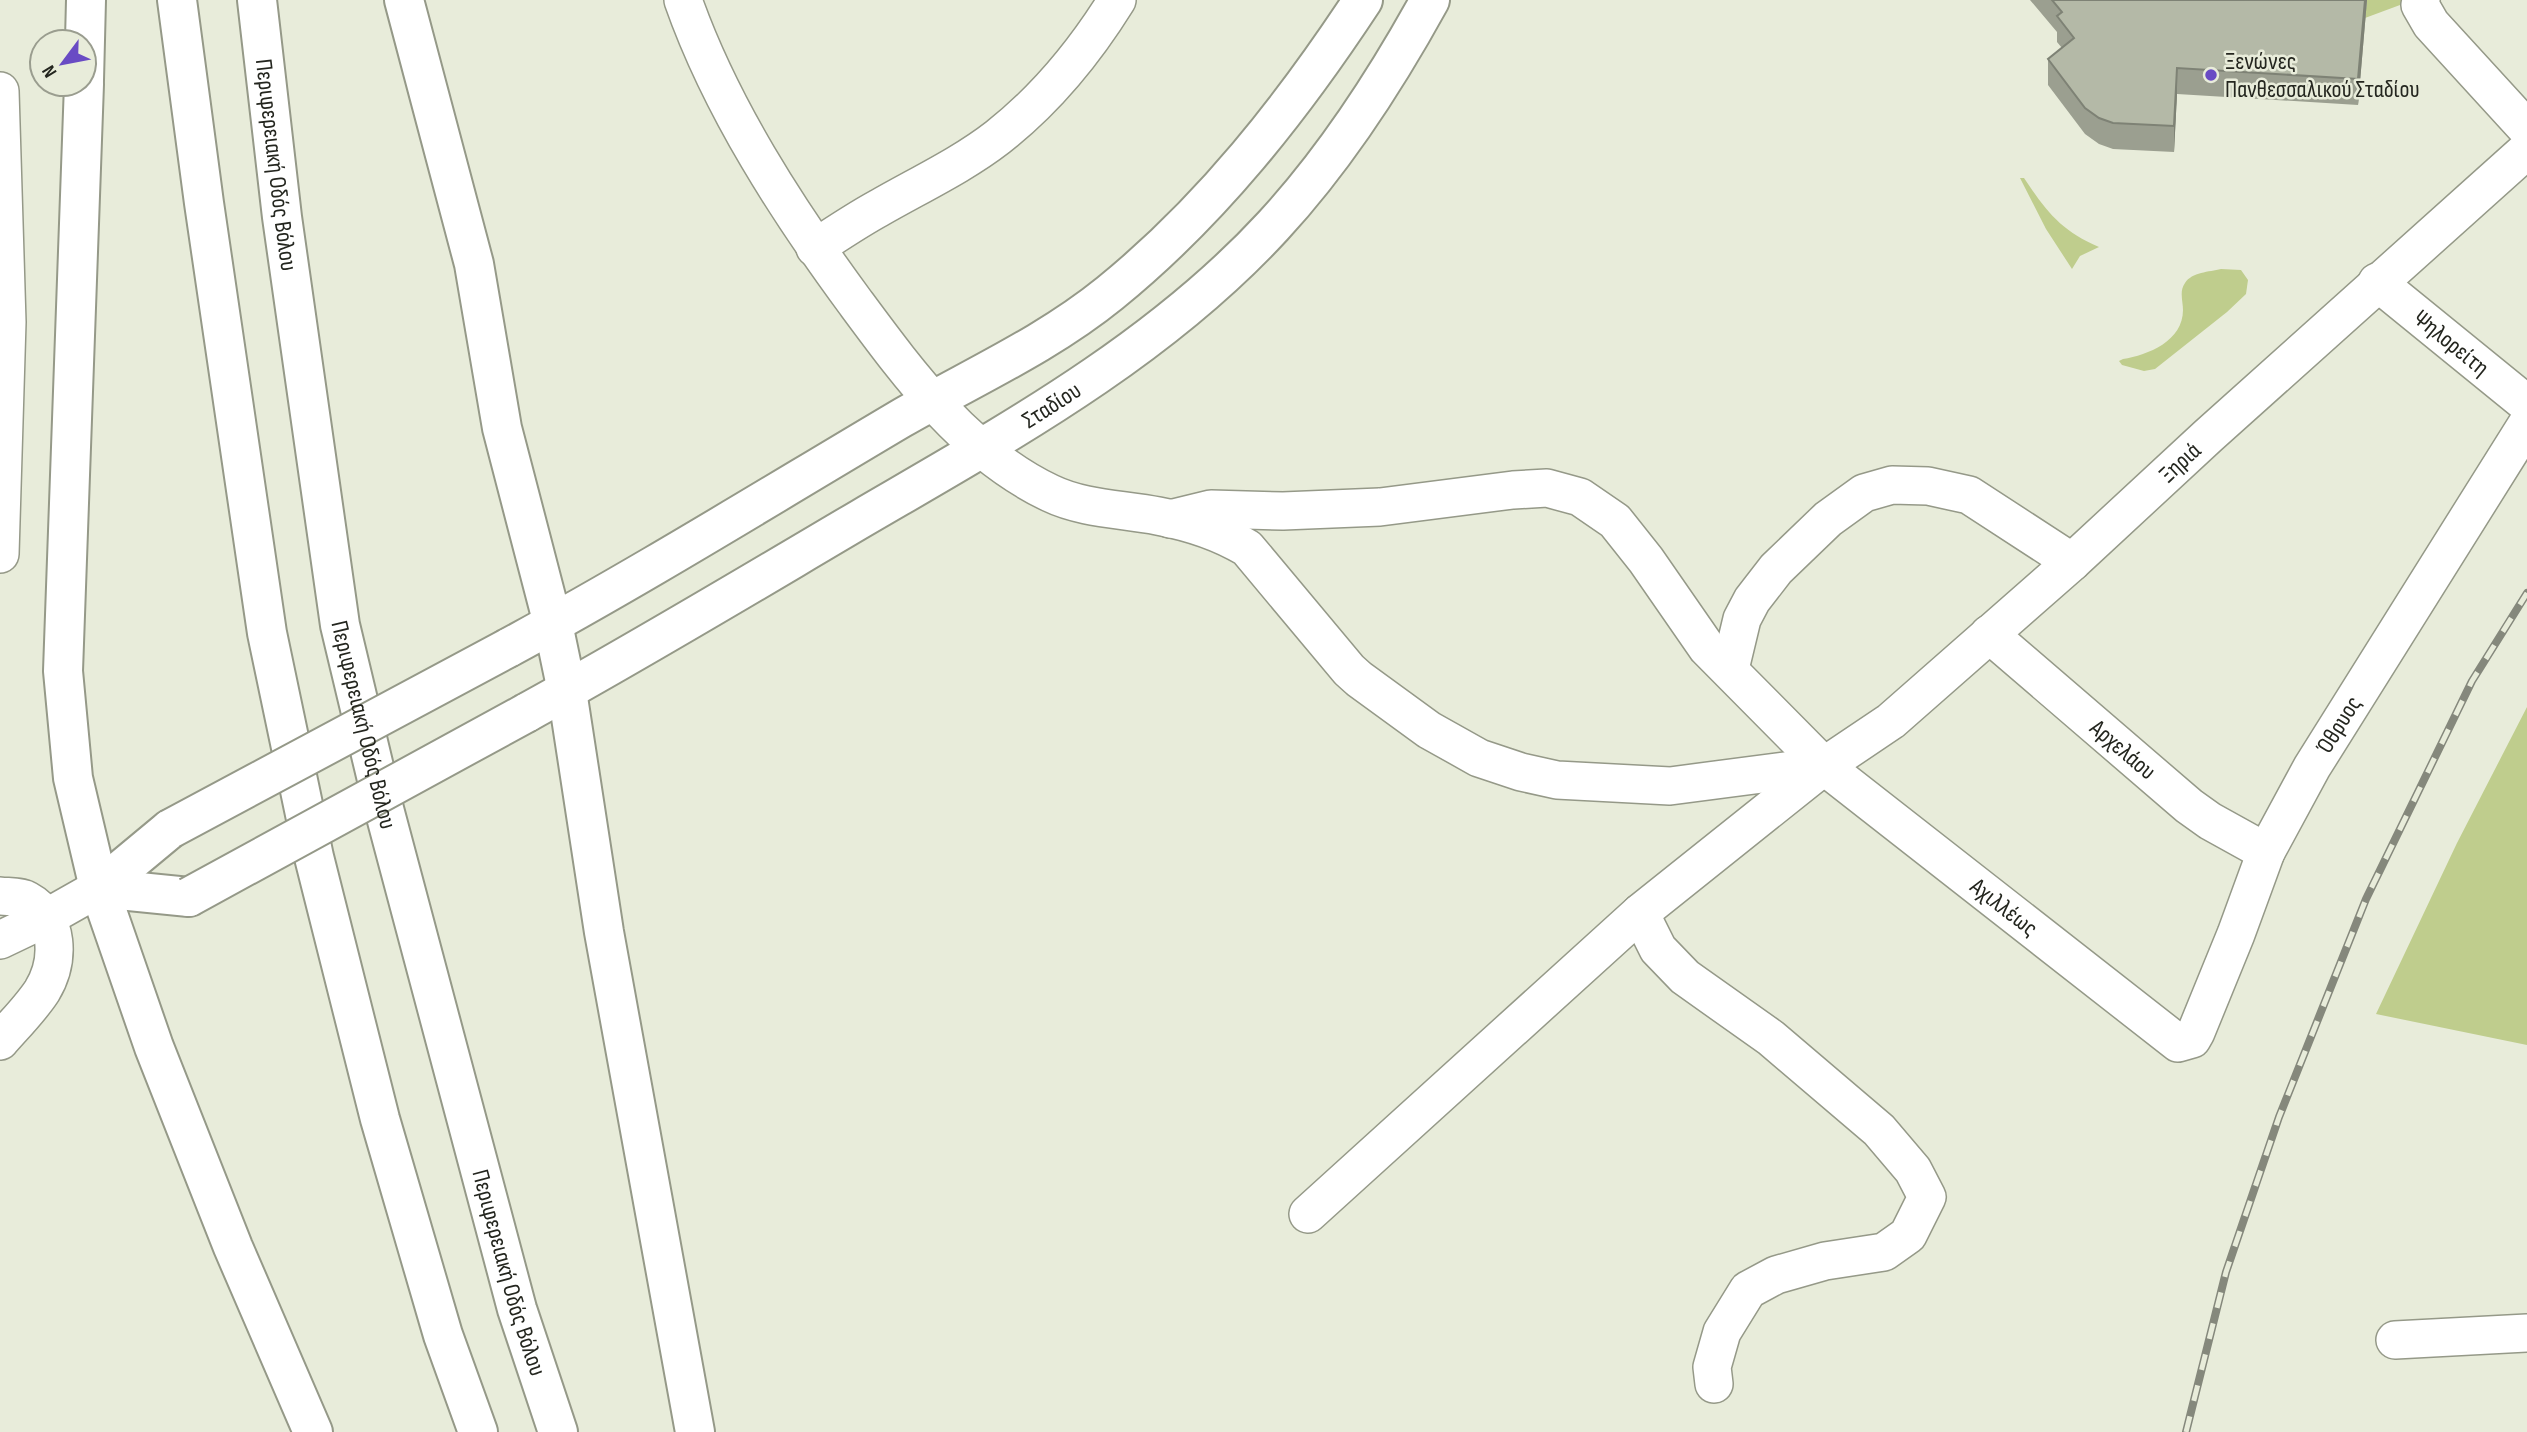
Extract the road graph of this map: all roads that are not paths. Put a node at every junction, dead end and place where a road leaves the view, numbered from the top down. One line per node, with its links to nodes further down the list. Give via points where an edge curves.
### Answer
1 (86, 0): 10 (main road)
2 (177, 0): 42 (main road, via 267,633 314,857 380,1119 443,1335)
3 (257, 0): 43 (main road, Περιφερειακή Οδός Βόλου, via 284,231 340,625 517,1309)
4 (404, 0): 24 (main road, via 474,264 502,428)
5 (684, 0): 15 (street, via 724,96)
6 (1117, 0): 15 (street, via 1060,77 999,137)
7 (1363, 0): 17 (main road, via 1319,67 1261,141 1152,256 1074,320)
8 (1430, 0): 20 (main road, Σταδίου, via 1353,126 1272,227 1164,326 1072,393)
9 (2421, 0): 13 (street, via 2431,24)
10 (85, 28)
11 (0, 91): 22 (street, via 7,322)
12 (83, 98): 30 (main road, via 63,671 73,778)
13 (2527, 129)
14 (2527, 150): 16 (street, Ξηριά)
15 (815, 248): 17 (street)
16 (2377, 282): 18 (street, Ψηλορείτη); 23 (street, Ξηριά)
17 (931, 401): 20 (street); 24 (main road)
18 (2527, 404)
19 (2527, 424): 29 (street, Όθρυος, via 2312,767)
20 (981, 449): 21 (street, via 1069,501); 27 (main road, Σταδίου)
21 (1170, 519): 26 (street, Αχιλλέως, via 1212,509 1380,507 1513,490 1547,488 1572,494 1615,521 1707,648); 28 (street, via 1213,530 1247,548 1349,670 1429,730 1488,762 1557,780 1670,786)
22 (0, 554)
23 (2072, 562): 25 (street, Ξηριά); 26 (street, via 1969,495 1904,485 1864,493 1828,519 1776,569 1752,600 1742,619)
24 (553, 624): 27 (main road); 30 (main road, bridge, via 170,829)
25 (1989, 634): 28 (street, Ξηριά, via 1892,721); 29 (street, Αρχελάου, via 2189,806)
26 (1730, 669): 28 (street, Αχιλλέως)
27 (567, 691): 30 (main road, Σταδίου, bridge, via 189,897); 44 (main road, via 604,932)
28 (1824, 766): 32 (street, Ξηριά); 36 (street, Αχιλλέως, via 2174,1042)
29 (2266, 852): 36 (street, Όθρυος, via 2196,1032)
30 (99, 888): 33 (street); 41 (main road, via 164,1072)
31 (0, 896): 33 (street, via 26,899)
32 (1640, 913): 37 (street, Ξηριά); 40 (street, via 1658,949 1685,977 1771,1038 1880,1130 1927,1197 1908,1235 1884,1252 1825,1261 1776,1275 1748,1290 1722,1332 1712,1367)
33 (46, 918): 34 (street); 35 (street, via 54,940 51,968 42,990)
34 (0, 940)
35 (0, 1041)
36 (2185, 1043)
37 (1308, 1214)
38 (2527, 1333): 39 (street)
39 (2395, 1340)
40 (1714, 1384)
41 (313, 1432)
42 (478, 1432)
43 (558, 1432)
44 (695, 1432)

